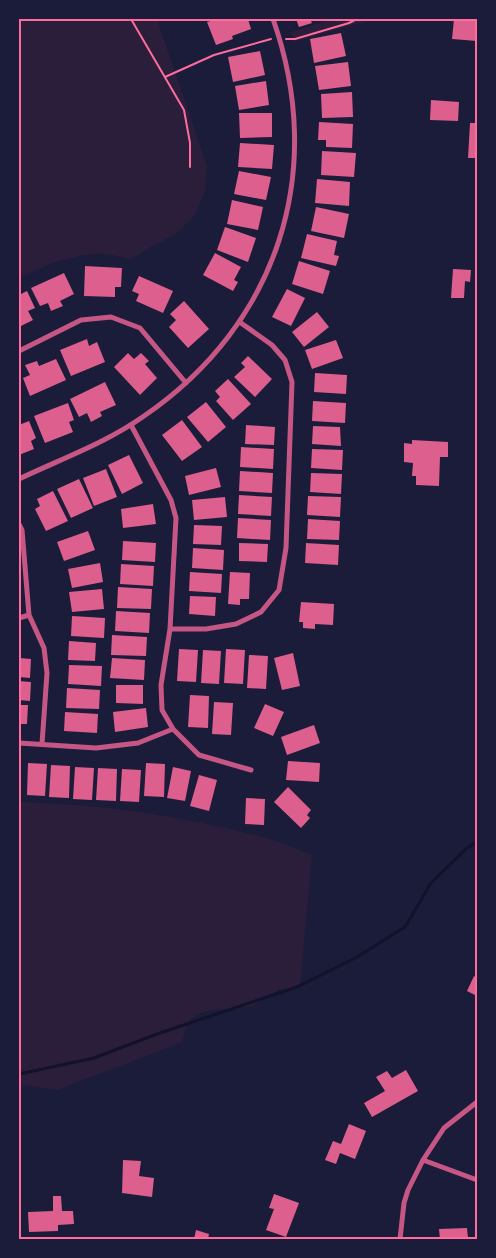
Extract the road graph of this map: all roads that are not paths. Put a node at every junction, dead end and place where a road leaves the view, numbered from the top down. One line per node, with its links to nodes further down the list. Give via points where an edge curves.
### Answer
1 (273, 19): 2 (street, via 292,92 295,150 291,187 284,224 271,264)
2 (240, 323): 4 (street, via 216,354); 10 (street, via 272,345 285,360 292,382 286,548 279,590 261,612 236,624 206,629)
3 (19, 352): 4 (street, via 81,320 111,317 140,328)
4 (186, 383): 5 (street)
5 (131, 425): 6 (street); 10 (street, via 171,500 176,518)
6 (19, 478)
7 (19, 524): 8 (street)
8 (29, 615): 9 (street); 13 (street, via 44,648 47,673)
9 (19, 618)
10 (170, 629): 11 (street, via 162,710)
11 (173, 729): 13 (street, via 138,742 96,748); 14 (street, via 199,755)
12 (19, 743): 13 (street)
13 (42, 744)
14 (251, 770)
15 (477, 1102): 16 (street, via 444,1128)
16 (423, 1160): 17 (street); 18 (street, via 404,1203)
17 (477, 1180)
18 (400, 1239)

